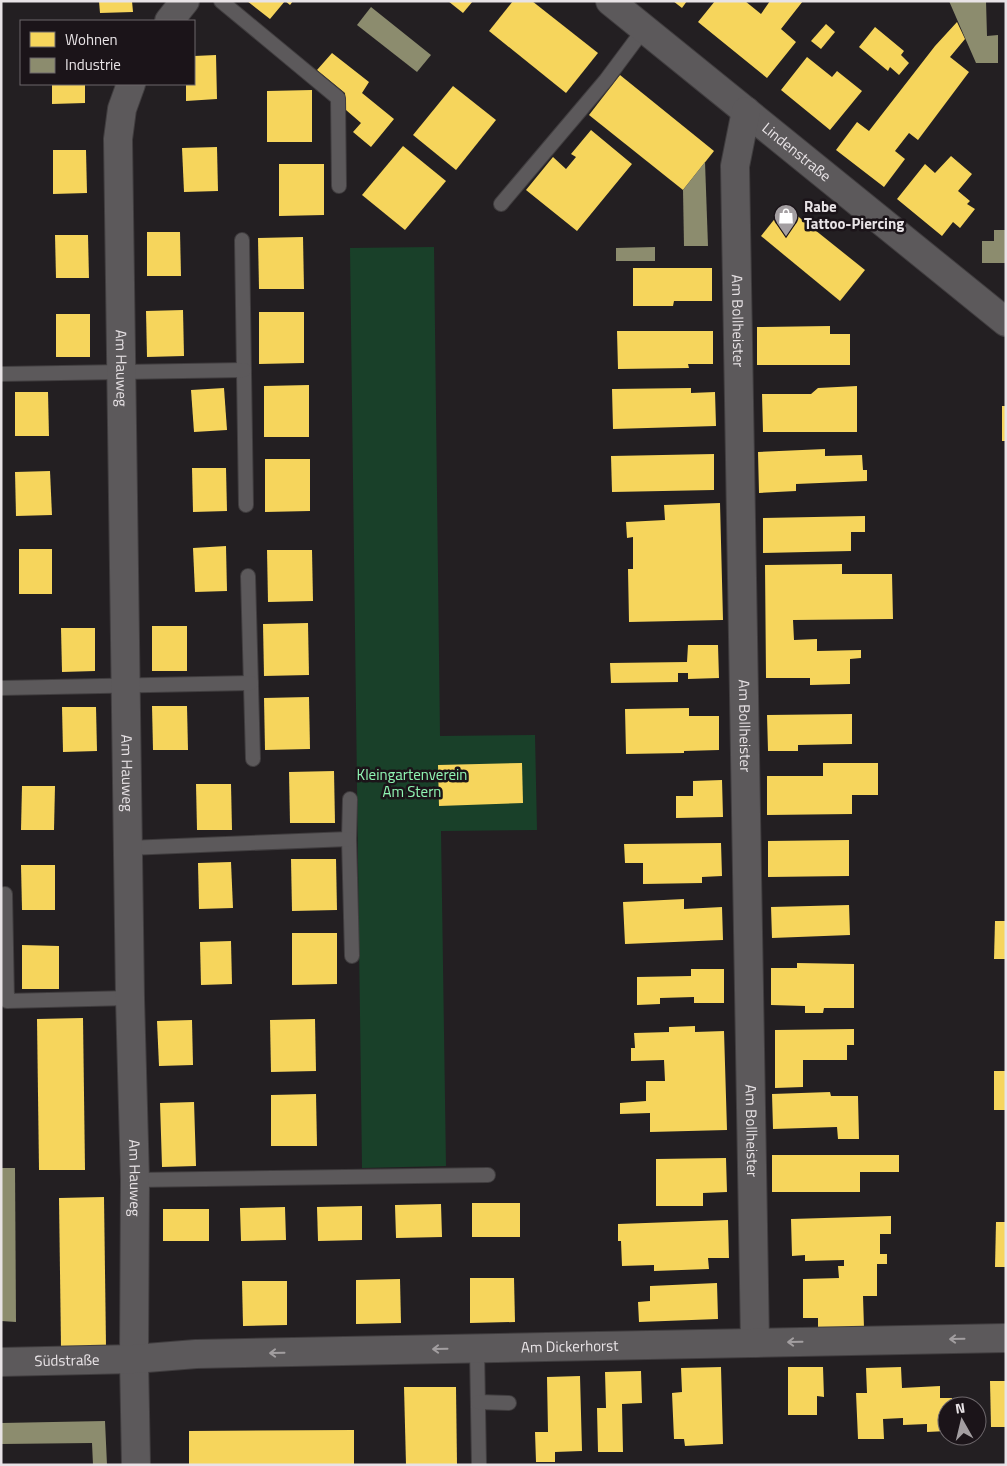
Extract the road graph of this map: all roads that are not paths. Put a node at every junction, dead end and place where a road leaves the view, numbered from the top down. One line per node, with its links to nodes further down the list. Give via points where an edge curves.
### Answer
1 (184, 1): 4 (street)
2 (221, 1): 8 (lane, via 338,98)
3 (610, 1): 5 (street, Lindenstraße)
4 (170, 20)
5 (644, 29): 7 (street, Lindenstraße); 9 (lane, via 606,80)
6 (131, 85): 13 (street, Am Hauweg, via 122,109 118,139)
7 (746, 111): 11 (street, Lindenstraße); 30 (street, Am Bollheister, via 735,166)
8 (340, 186)
9 (501, 204)
10 (242, 240): 12 (lane)
11 (1006, 322)
12 (244, 370): 13 (lane); 15 (lane)
13 (122, 372): 14 (lane); 18 (street, Am Hauweg)
14 (1, 374)
15 (246, 506)
16 (248, 576): 17 (lane)
17 (252, 683): 18 (lane); 20 (lane)
18 (126, 686): 19 (lane); 23 (street, Am Hauweg)
19 (1, 688)
20 (252, 760)
21 (350, 799): 22 (lane)
22 (349, 839): 23 (lane); 25 (lane)
23 (128, 848): 26 (street, Am Hauweg)
24 (5, 894): 26 (lane, via 7,1001)
25 (352, 956)
26 (130, 998): 28 (street, Am Hauweg)
27 (488, 1175): 28 (lane)
28 (135, 1180): 32 (street, Am Hauweg)
29 (1006, 1338): 30 (street, Am Dickerhorst, one-way to 30)
30 (755, 1343): 31 (street, Am Dickerhorst)
31 (477, 1349): 32 (street, Am Dickerhorst, one-way to 32, via 196,1354); 34 (lane)
32 (134, 1359): 33 (street, Südstraße); 36 (street, Am Hauweg)
33 (1, 1362)
34 (478, 1402): 35 (lane); 37 (lane)
35 (509, 1403)
36 (136, 1465)
37 (479, 1465)

